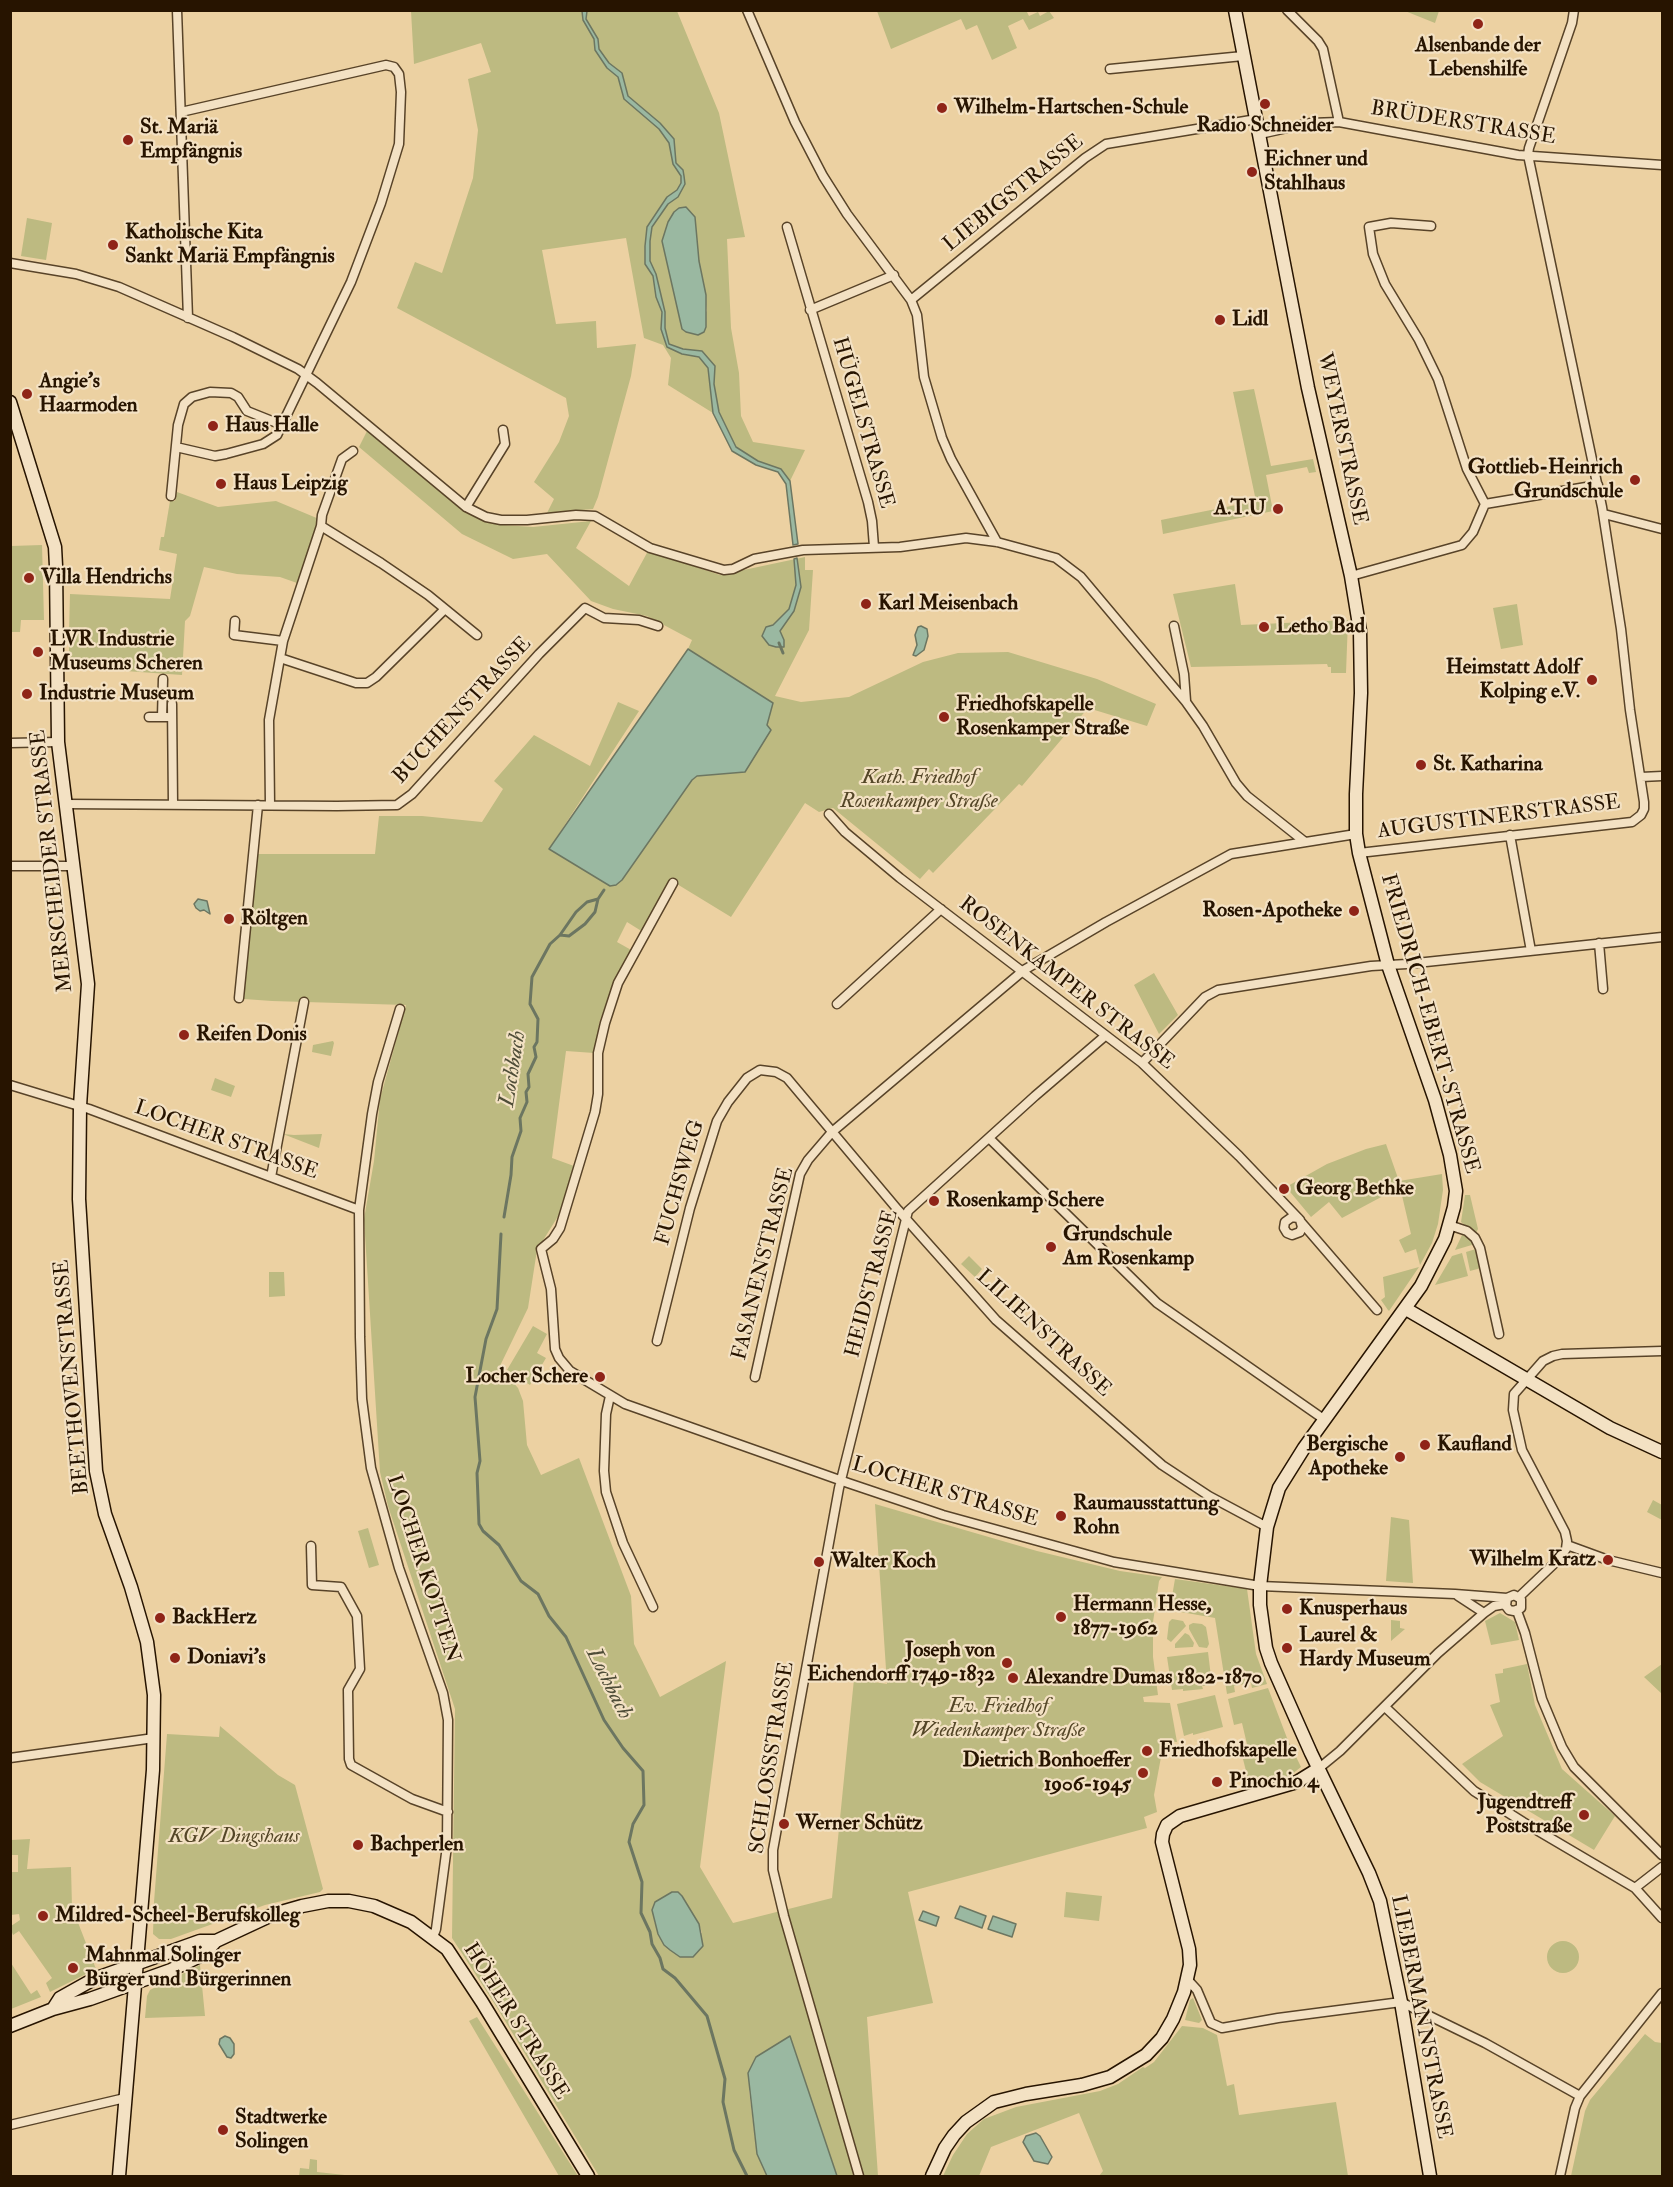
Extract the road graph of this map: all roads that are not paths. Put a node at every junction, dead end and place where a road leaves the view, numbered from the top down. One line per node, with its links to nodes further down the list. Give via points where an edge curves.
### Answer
1 (177, 10): 8 (street)
2 (747, 10): 17 (street, via 823,176)
3 (1235, 10): 6 (main road, WEYERSTRASSE)
4 (1287, 10): 10 (street, via 1323,49)
5 (1574, 10): 12 (street)
6 (1243, 56): 7 (street); 9 (main road, WEYERSTRASSE)
7 (1110, 69)
8 (181, 112): 20 (street); 21 (street, via 386,66 394,67 399,74 400,128 394,164 351,282)
9 (1257, 119): 11 (main road, WEYERSTRASSE); 18 (street, LIEBIGSTRASSE, via 1106,144)
10 (1339, 122): 11 (street, BRÜDERSTRASSE, via 1310,123); 12 (street, BRÜDERSTRASSE)
11 (1260, 134): 36 (main road, WEYERSTRASSE, via 1308,388)
12 (1528, 155): 13 (street, BRÜDERSTRASSE); 27 (street)
13 (1662, 165)
14 (1431, 226): 29 (street, via 1391,223 1369,227 1385,284 1438,379 1467,469)
15 (786, 227): 19 (street, HÜGELSTRASSE)
16 (10, 263): 20 (street, via 104,282)
17 (894, 275): 18 (street); 19 (street)
18 (911, 300): 34 (street, via 924,377 942,438)
19 (810, 310): 35 (street, HÜGELSTRASSE, via 868,502)
20 (188, 318): 21 (street)
21 (306, 375): 23 (street); 30 (street)
22 (12, 409): 51 (main road, MERSCHEIDER STRASSE, via 55,547)
23 (282, 425): 25 (street, via 270,441 226,454 215,456); 25 (street, via 247,411 235,394 210,392 192,397 184,404)
24 (503, 430): 30 (street, via 505,444)
25 (176, 447): 28 (street)
26 (353, 451): 32 (street, via 342,459)
27 (1598, 485): 29 (street); 31 (street)
28 (171, 496)
29 (1485, 504): 36 (street, via 1473,532 1462,545)
30 (466, 507): 35 (street, via 501,520 595,516 650,548 724,570 754,559 803,550)
31 (1604, 514): 33 (street); 53 (street)
32 (321, 526): 37 (street, via 381,562); 42 (street)
33 (1662, 529)
34 (996, 542): 35 (street, via 966,538); 45 (street, via 1056,558 1081,577)
35 (874, 548)
36 (1351, 576): 59 (main road, WEYERSTRASSE, via 1361,658)
37 (445, 609): 41 (street); 43 (street, via 367,683 356,683)
38 (235, 621): 42 (street, via 234,635)
39 (658, 626): 57 (street, BUCHENSTRASSE, via 639,620 604,618 585,608 397,805)
40 (1174, 626): 45 (street)
41 (477, 635)
42 (284, 641): 43 (street)
43 (280, 657): 57 (street, via 269,720)
44 (163, 679): 48 (street)
45 (1186, 702): 61 (street, via 1242,791)
46 (172, 704): 49 (street)
47 (149, 717): 48 (street)
48 (162, 717): 49 (street)
49 (173, 717): 55 (street)
50 (10, 742): 51 (street)
51 (58, 742): 54 (main road, MERSCHEIDER STRASSE)
52 (1662, 776): 53 (street)
53 (1641, 777): 60 (street, AUGUSTINERSTRASSE, via 1644,802 1641,815 1632,822)
54 (66, 804): 55 (street, BUCHENSTRASSE); 64 (main road, MERSCHEIDER STRASSE)
55 (173, 804): 56 (street, BUCHENSTRASSE)
56 (258, 805): 57 (street, BUCHENSTRASSE); 73 (street)
57 (270, 805)
58 (829, 814): 66 (street, ROSENKAMPER STRASSE, via 845,832)
59 (1356, 834): 61 (street, FASANENSTRASSE); 62 (main road, FRIEDRICH-EBERT-STRASSE)
60 (1510, 835): 62 (street, AUGUSTINERSTRASSE); 69 (street)
61 (1305, 842): 71 (street, FASANENSTRASSE, via 1231,854)
62 (1359, 853): 70 (main road, FRIEDRICH-EBERT-STRASSE)
63 (10, 866): 64 (street)
64 (74, 866): 81 (main road, MERSCHEIDER STRASSE, via 88,994)
65 (674, 883): 95 (street, LOCHER STRASSE, via 618,983 598,1053 595,1112 560,1228 541,1249 551,1289 559,1358 570,1371)
66 (941, 909): 71 (street, ROSENKAMPER STRASSE); 75 (street)
67 (1662, 937): 68 (street)
68 (1599, 943): 69 (street); 72 (street)
69 (1530, 951): 70 (street)
70 (1388, 965): 78 (street, via 1214,992); 87 (main road, FRIEDRICH-EBERT-STRASSE, via 1450,1155 1456,1191)
71 (1024, 970): 77 (street, ROSENKAMPER STRASSE); 82 (street, FASANENSTRASSE)
72 (1603, 989)
73 (239, 998)
74 (304, 1002): 84 (street)
75 (837, 1004)
76 (400, 1009): 85 (street, LOCHER KOTTEN, via 378,1082)
77 (1105, 1036): 78 (street, ROSENKAMPER STRASSE); 83 (street, HEIDSTRASSE)
78 (1142, 1063): 89 (street, ROSENKAMPER STRASSE, via 1300,1220)
79 (781, 1073): 82 (street, LILIENSTRASSE); 91 (street, FUCHSWEG, via 754,1072 728,1102 717,1122 690,1208)
80 (10, 1084): 81 (street, LOCHER STRASSE)
81 (80, 1106): 84 (street, LOCHER STRASSE); 111 (main road, BEETHOVENSTRASSE, via 81,1241 97,1478 147,1642 154,1695)
82 (832, 1132): 86 (street, LILIENSTRASSE); 93 (street, FASANENSTRASSE, via 800,1174)
83 (989, 1138): 86 (street, HEIDSTRASSE, via 910,1208); 96 (street, via 1157,1303)
84 (271, 1177): 85 (street, LOCHER STRASSE)
85 (359, 1210): 114 (street, LOCHER KOTTEN, via 360,1359 370,1468 399,1568 443,1693 448,1730)
86 (905, 1218): 98 (street, HEIDSTRASSE); 99 (street, LILIENSTRASSE, via 996,1320 1140,1448 1209,1496)
87 (1449, 1225): 88 (main road, FRIEDRICH-EBERT-STRASSE, via 1441,1249); 90 (street, via 1467,1231 1480,1248)
88 (1406, 1309): 94 (main road); 96 (main road, FRIEDRICH-EBERT-STRASSE)
89 (1377, 1310)
90 (1499, 1334)
91 (657, 1341)
92 (1662, 1351): 94 (street, via 1562,1354 1543,1362)
93 (755, 1377)
94 (1527, 1378): 97 (main road, via 1610,1428); 100 (street, via 1514,1394 1516,1429 1527,1463 1565,1532)
95 (610, 1396): 98 (street, LOCHER STRASSE); 107 (street, via 606,1414 606,1492 623,1544)
96 (1324, 1420): 99 (main road, FRIEDRICH-EBERT-STRASSE, via 1283,1479)
97 (1662, 1452)
98 (841, 1481): 103 (street, LOCHER STRASSE, via 943,1515 1114,1562); 133 (street, SCHLOSSSTRASSE, via 773,1850 773,1870)
99 (1267, 1527): 103 (main road, LIEBERMANNSTRASSE)
100 (1567, 1545): 102 (street); 105 (street, via 1559,1559)
101 (311, 1546): 114 (street, via 312,1585 341,1587 357,1616 360,1669 348,1690 351,1765 412,1799)
102 (1662, 1573)
103 (1260, 1586): 104 (street, LOCHER STRASSE); 113 (main road, LIEBERMANNSTRASSE, via 1266,1648)
104 (1455, 1594): 106 (street, LOCHER STRASSE); 109 (street)
105 (1519, 1597): 106 (street, via 1514,1595); 108 (street, via 1522,1604)
106 (1506, 1601): 108 (street, via 1509,1610); 109 (street)
107 (653, 1608)
108 (1517, 1611): 115 (street, via 1542,1698 1562,1747 1574,1767)
109 (1484, 1613): 110 (street)
110 (1385, 1707): 113 (street); 117 (street, via 1474,1791)
111 (154, 1738): 112 (street); 121 (main road, BEETHOVENSTRASSE)
112 (10, 1758)
113 (1318, 1769): 122 (main road, via 1297,1782 1180,1816 1167,1825 1162,1842 1189,1949); 125 (main road, LIEBERMANNSTRASSE, via 1380,1901)
114 (448, 1812): 119 (street, LOCHER KOTTEN, via 447,1846)
115 (1662, 1855)
116 (1662, 1867): 117 (street)
117 (1635, 1888): 118 (street)
118 (1662, 1918)
119 (433, 1938): 120 (main road, HÖHER STRASSE, via 385,1910 328,1901 274,1914); 132 (main road, HÖHER STRASSE, via 447,1949 464,1973)
120 (216, 1941): 121 (main road, HÖHER STRASSE, via 200,1941); 123 (main road, HÖHER STRASSE, via 204,1954)
121 (136, 1965): 123 (main road, BEETHOVENSTRASSE); 126 (main road, HÖHER STRASSE, via 83,1985 60,1998)
122 (1187, 1979): 125 (street, via 1197,1990 1211,2023 1222,2028); 134 (main road, via 1173,2019 1146,2055 1110,2077 1007,2098 986,2107 954,2135)
123 (135, 1983): 126 (main road, HÖHER STRASSE); 129 (main road, BEETHOVENSTRASSE)
124 (1662, 1993): 128 (street)
125 (1401, 2001): 128 (street); 135 (main road, LIEBERMANNSTRASSE)
126 (53, 2009): 127 (main road, HÖHER STRASSE)
127 (10, 2026)
128 (1580, 2096): 136 (street)
129 (125, 2098): 130 (street); 131 (main road, BEETHOVENSTRASSE)
130 (10, 2125)
131 (119, 2176)
132 (588, 2176)
133 (859, 2176)
134 (932, 2176)
135 (1430, 2176)
136 (1560, 2176)

